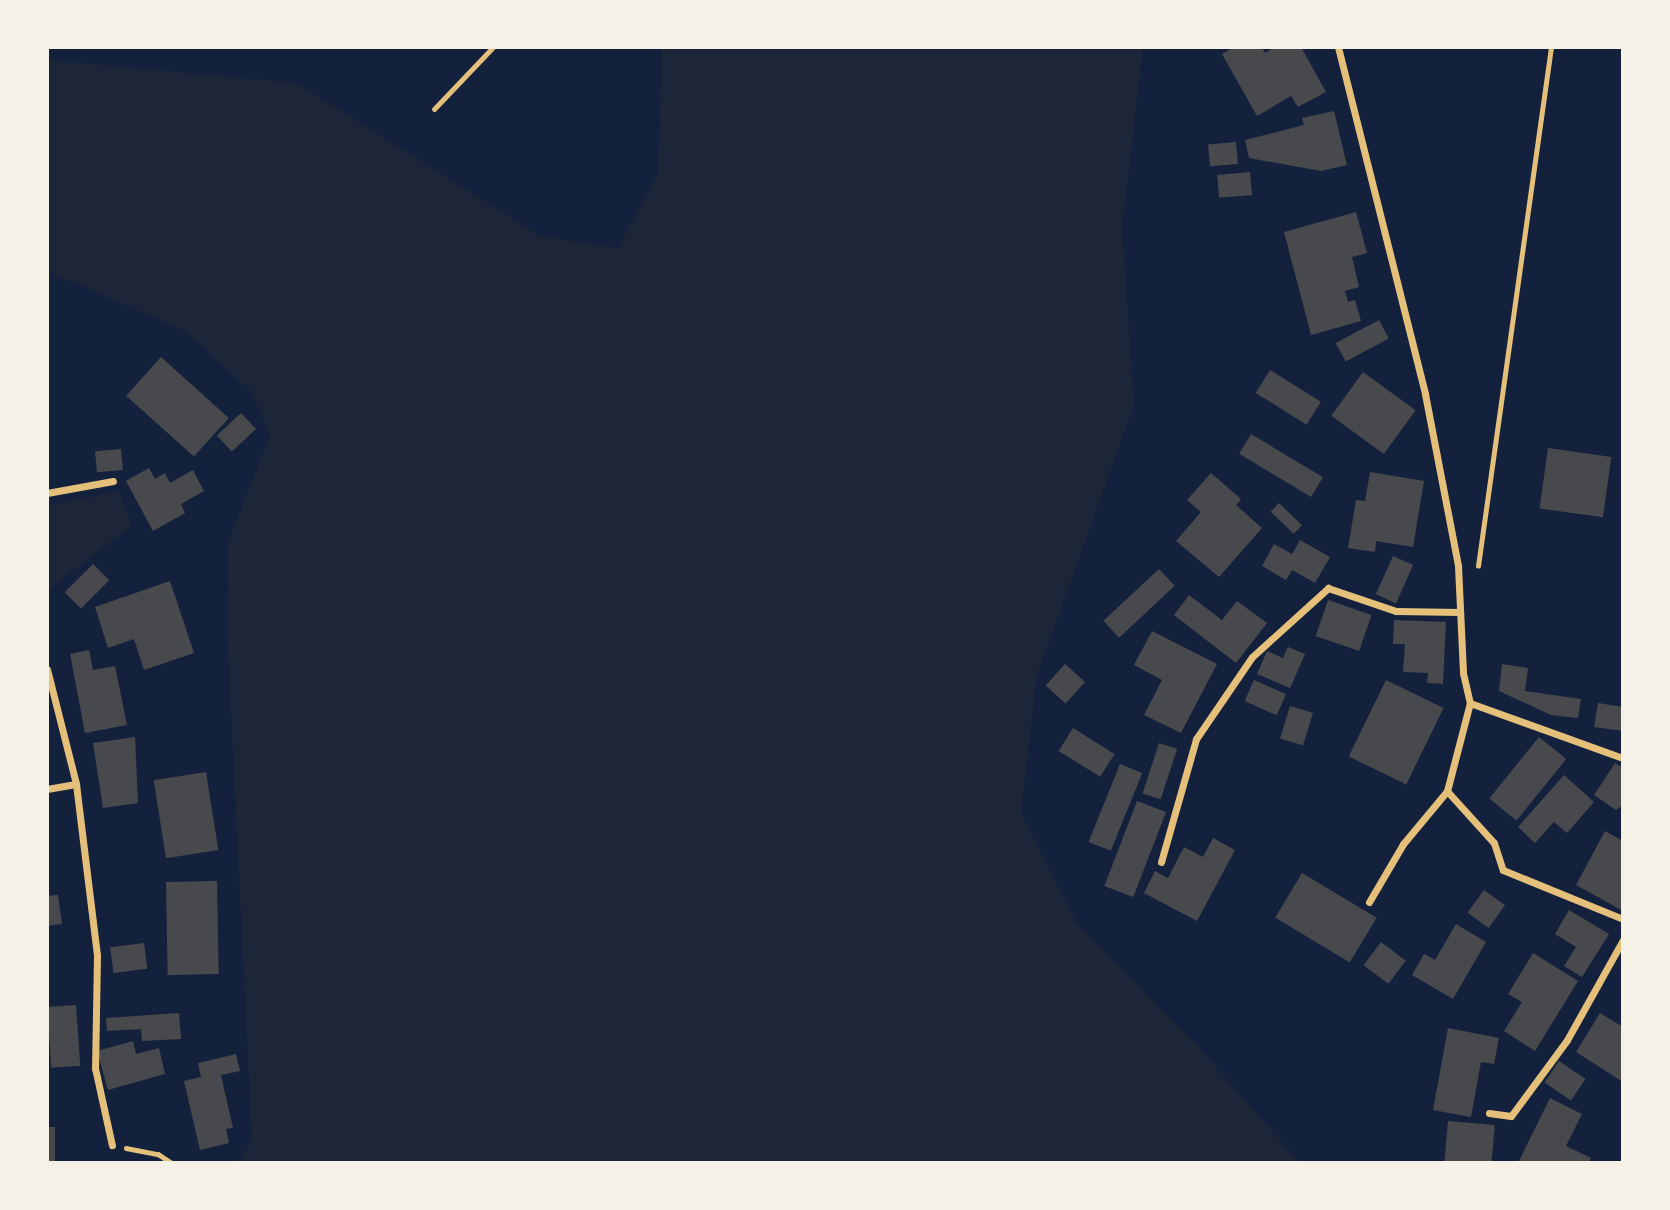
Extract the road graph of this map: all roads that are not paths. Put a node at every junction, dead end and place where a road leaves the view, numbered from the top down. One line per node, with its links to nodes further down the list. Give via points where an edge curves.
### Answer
1 (493, 47): 3 (lane)
2 (1338, 47): 6 (street, via 1425,394 1458,566)
3 (434, 108)
4 (113, 481): 5 (street)
5 (47, 493)
6 (1460, 612): 8 (street, via 1463,673); 13 (street, via 1396,611 1328,588 1252,657 1196,739)
7 (47, 669): 10 (street)
8 (1470, 704): 9 (street); 12 (street)
9 (1623, 758)
10 (76, 785): 11 (street); 18 (street, via 97,956 94,1068)
11 (47, 789)
12 (1447, 791): 14 (street, via 1403,844); 15 (street, via 1494,843 1503,870)
13 (1161, 862)
14 (1369, 902)
15 (1623, 919)
16 (1623, 940): 17 (street, via 1567,1040 1511,1116)
17 (1489, 1112)
18 (112, 1145)

